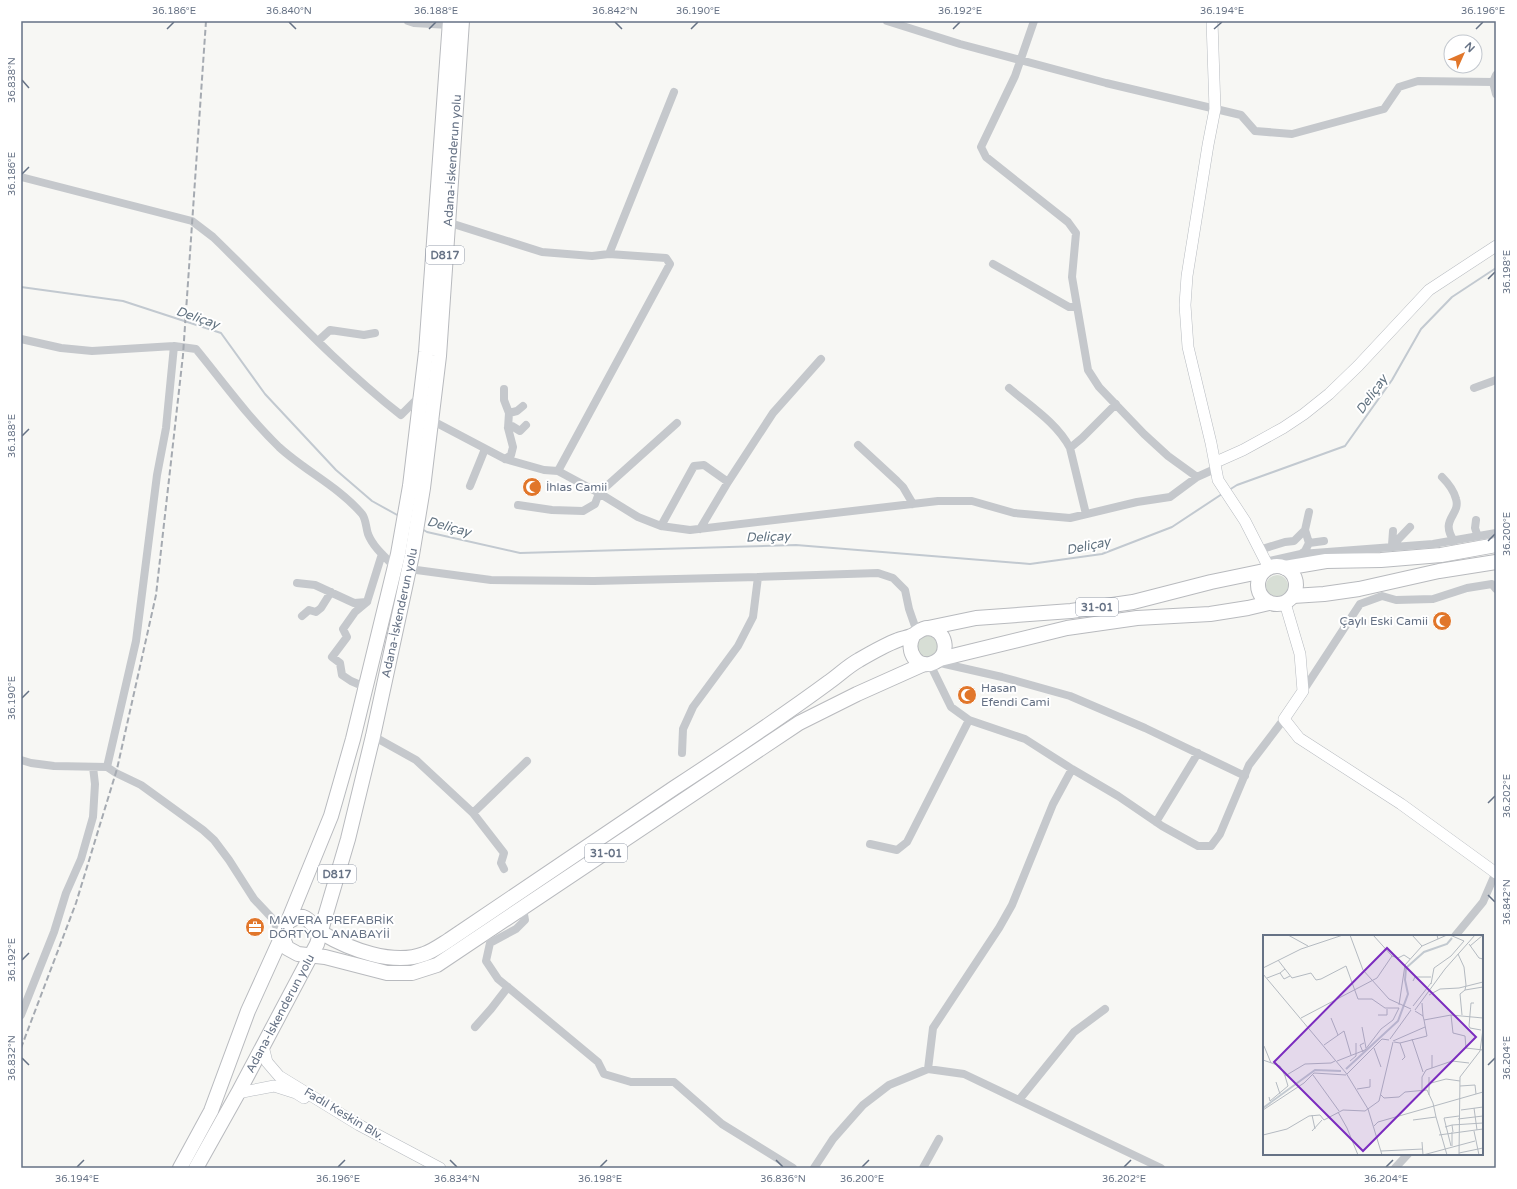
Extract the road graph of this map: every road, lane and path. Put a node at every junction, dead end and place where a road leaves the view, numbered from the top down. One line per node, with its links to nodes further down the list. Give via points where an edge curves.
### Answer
1 (408, 21): 5 (street)
2 (887, 21): 6 (street)
3 (1034, 21): 6 (street)
4 (1212, 21): 10 (street)
5 (454, 22): 12 (highway, Adana-İskenderun yolu / D817); 26 (highway, D817)
6 (1020, 60): 10 (street); 16 (street, via 981,147 986,157 1068,222 1076,233 1072,277)
7 (1494, 78): 9 (street); 10 (street, via 1418,81 1399,87 1384,109 1292,134 1255,131 1241,114)
8 (674, 92): 14 (street)
9 (1496, 94)
10 (1215, 110): 38 (street, via 1190,260 1185,306 1188,347)
11 (21, 177): 19 (street, via 192,221 214,237)
12 (447, 222): 14 (street, via 542,252 592,256); 30 (highway, Adana-İskenderun yolu / D817, via 439,356)
13 (1496, 246): 38 (street, via 1429,290 1358,366 1309,410 1283,428)
14 (609, 254): 39 (street, via 666,258 670,264)
15 (993, 264): 16 (street, via 1069,307)
16 (1077, 307): 27 (street, via 1088,370)
17 (375, 334): 19 (street, via 330,330)
18 (21, 339): 20 (street, via 61,348 92,351)
19 (318, 341): 26 (street, via 376,396 401,415)
20 (174, 346): 64 (street, via 196,349 279,447 351,503 363,516 368,535); 91 (street, via 167,420 157,475 136,641)
21 (821, 359): 42 (street, via 773,413)
22 (1496, 380): 24 (street)
23 (1008, 388): 35 (street, via 1053,426)
24 (1474, 388)
25 (504, 389): 29 (street)
26 (420, 396): 44 (highway, D817)
27 (1116, 404): 35 (street); 40 (street, via 1153,443)
28 (523, 406): 29 (street, via 517,411)
29 (508, 412): 33 (street)
30 (431, 420): 36 (street); 44 (highway, Adana-İskenderun yolu / D817)
31 (677, 423): 45 (street)
32 (526, 425): 33 (street, via 520,431 512,426)
33 (508, 428): 37 (street, via 513,446 511,455)
34 (858, 444): 46 (street, via 897,481)
35 (1070, 448): 49 (street)
36 (485, 449): 37 (street); 43 (street)
37 (504, 459): 39 (street, via 544,470)
38 (1216, 465): 40 (street); 63 (street, via 1218,480 1245,521)
39 (558, 471): 45 (street)
40 (1197, 477): 49 (street, via 1170,497)
41 (1442, 477): 59 (street, via 1457,500 1448,525 1449,534)
42 (728, 482): 51 (street, via 704,465 694,466); 53 (street)
43 (470, 486)
44 (416, 487): 66 (highway, Adana-İskenderun yolu / D817)
45 (599, 493): 47 (street, via 595,504 583,511); 51 (street, via 638,517)
46 (913, 504): 49 (street, via 938,500 972,501 1014,514 1070,518); 53 (street)
47 (518, 505)
48 (1309, 512): 54 (street)
49 (1086, 514)
50 (1476, 520): 57 (street)
51 (662, 526): 53 (street)
52 (1410, 527): 62 (street)
53 (700, 529)
54 (1305, 530): 60 (street); 63 (street, via 1294,541)
55 (1393, 531): 62 (street)
56 (1496, 534): 57 (street)
57 (1478, 537): 59 (street)
58 (1324, 541): 60 (street)
59 (1454, 541): 62 (street)
60 (1309, 543): 65 (street)
61 (1496, 545): 69 (highway, via 1441,555 1326,561)
62 (1391, 546): 65 (street)
63 (1259, 550): 68 (street)
64 (382, 554): 66 (street); 76 (street)
65 (1301, 554): 68 (street)
66 (401, 559): 70 (highway, Adana-İskenderun yolu / D817); 81 (highway, Adana-İskenderun yolu / D817)
67 (1496, 562): 75 (highway, via 1439,571 1359,589)
68 (1266, 567): 69 (highway); 77 (highway, via 1258,586 1261,596); 79 (highway, 31-01, via 1132,602 1071,611 976,618)
69 (1284, 568): 75 (highway, via 1289,571 1296,585)
70 (409, 569): 71 (street, via 491,580 594,581); 85 (highway, Adana-İskenderun yolu / D817)
71 (758, 577): 79 (street, via 878,573 893,578 905,590 909,609); 86 (street, via 753,617 738,646 693,707 683,729)
72 (297, 583): 74 (street, via 315,585)
73 (1496, 589): 82 (street, via 1492,584 1467,588 1433,599 1396,600 1382,596 1360,604)
74 (332, 592): 76 (street, via 354,603); 78 (street, via 321,608 316,612 309,610)
75 (1289, 599): 77 (highway, via 1275,604); 82 (street, via 1300,654)
76 (367, 602): 81 (street, via 355,612 343,629 347,638 332,657 340,663 342,675)
77 (1269, 603): 80 (highway, 31-01, via 1210,614 1137,618 1067,628)
78 (302, 616)
79 (919, 632): 80 (highway, via 910,641 911,653 919,662); 80 (highway, via 939,632 945,642 945,648); 101 (highway, 31-01, via 858,660 697,773 425,954 388,958 353,948)
80 (932, 662): 84 (street, via 951,707); 87 (street, via 1002,677 1070,696); 99 (highway, 31-01, via 857,694 799,723)
81 (365, 687): 100 (highway, Adana-İskenderun yolu / D817, via 331,816)
82 (1303, 691): 83 (street)
83 (1284, 719): 93 (street, via 1249,765); 98 (street, via 1299,738 1401,804)
84 (969, 720): 92 (street, via 1025,739); 96 (street, via 907,842 897,850)
85 (373, 736): 94 (street, via 416,760); 101 (highway, Adana-İskenderun yolu / D817, via 348,839)
86 (682, 753)
87 (1198, 754): 93 (street); 95 (street)
88 (21, 760): 90 (street, via 54,766)
89 (527, 761): 94 (street)
90 (93, 767): 91 (street); 106 (street, via 93,817 54,932)
91 (107, 767): 100 (street, via 141,785 214,840 254,899)
92 (1072, 769): 95 (street); 109 (street, via 1053,804 1012,905 933,1028)
93 (1245, 776): 95 (street, via 1220,834 1211,846 1198,846)
94 (473, 813): 97 (street, via 504,853 501,864)
95 (1156, 822)
96 (870, 844)
97 (504, 869)
98 (1496, 873): 102 (street, via 1483,902)
99 (523, 909): 103 (highway, 31-01, via 437,965 412,974 387,973); 104 (street, via 525,920 516,929 490,943 486,961 498,979)
100 (284, 929): 101 (highway, 31-01, via 296,917 303,917 312,922); 103 (highway, 31-01, via 287,948 298,954); 114 (highway, Adana-İskenderun yolu / D817, via 248,1011 211,1111)
101 (320, 932): 103 (highway, Adana-İskenderun yolu / D817, via 317,944)
102 (1456, 935)
103 (310, 955): 108 (highway, Adana-İskenderun yolu / D817)
104 (508, 987): 107 (street); 118 (street, via 598,1062 604,1074 631,1082 674,1082 722,1124)
105 (1105, 1009): 111 (street, via 1074,1032)
106 (21, 1016)
107 (475, 1027)
108 (262, 1046): 110 (highway, Adana-İskenderun yolu / D817); 117 (street, Fadıl Keskin Blv., via 267,1062 279,1076 359,1125)
109 (928, 1069): 111 (street, via 964,1074); 119 (street, via 889,1085 863,1105 833,1139)
110 (238, 1093): 115 (highway, Adana-İskenderun yolu / D817); 116 (street, Fadıl Keskin Blv., via 274,1086 296,1094)
111 (1019, 1100): 121 (street)
112 (939, 1140): 120 (street)
113 (1407, 1155): 122 (street)
114 (180, 1168)
115 (196, 1168)
116 (428, 1168)
117 (440, 1168)
118 (793, 1168)
119 (814, 1168)
120 (923, 1168)
121 (1161, 1168)
122 (1395, 1168)

